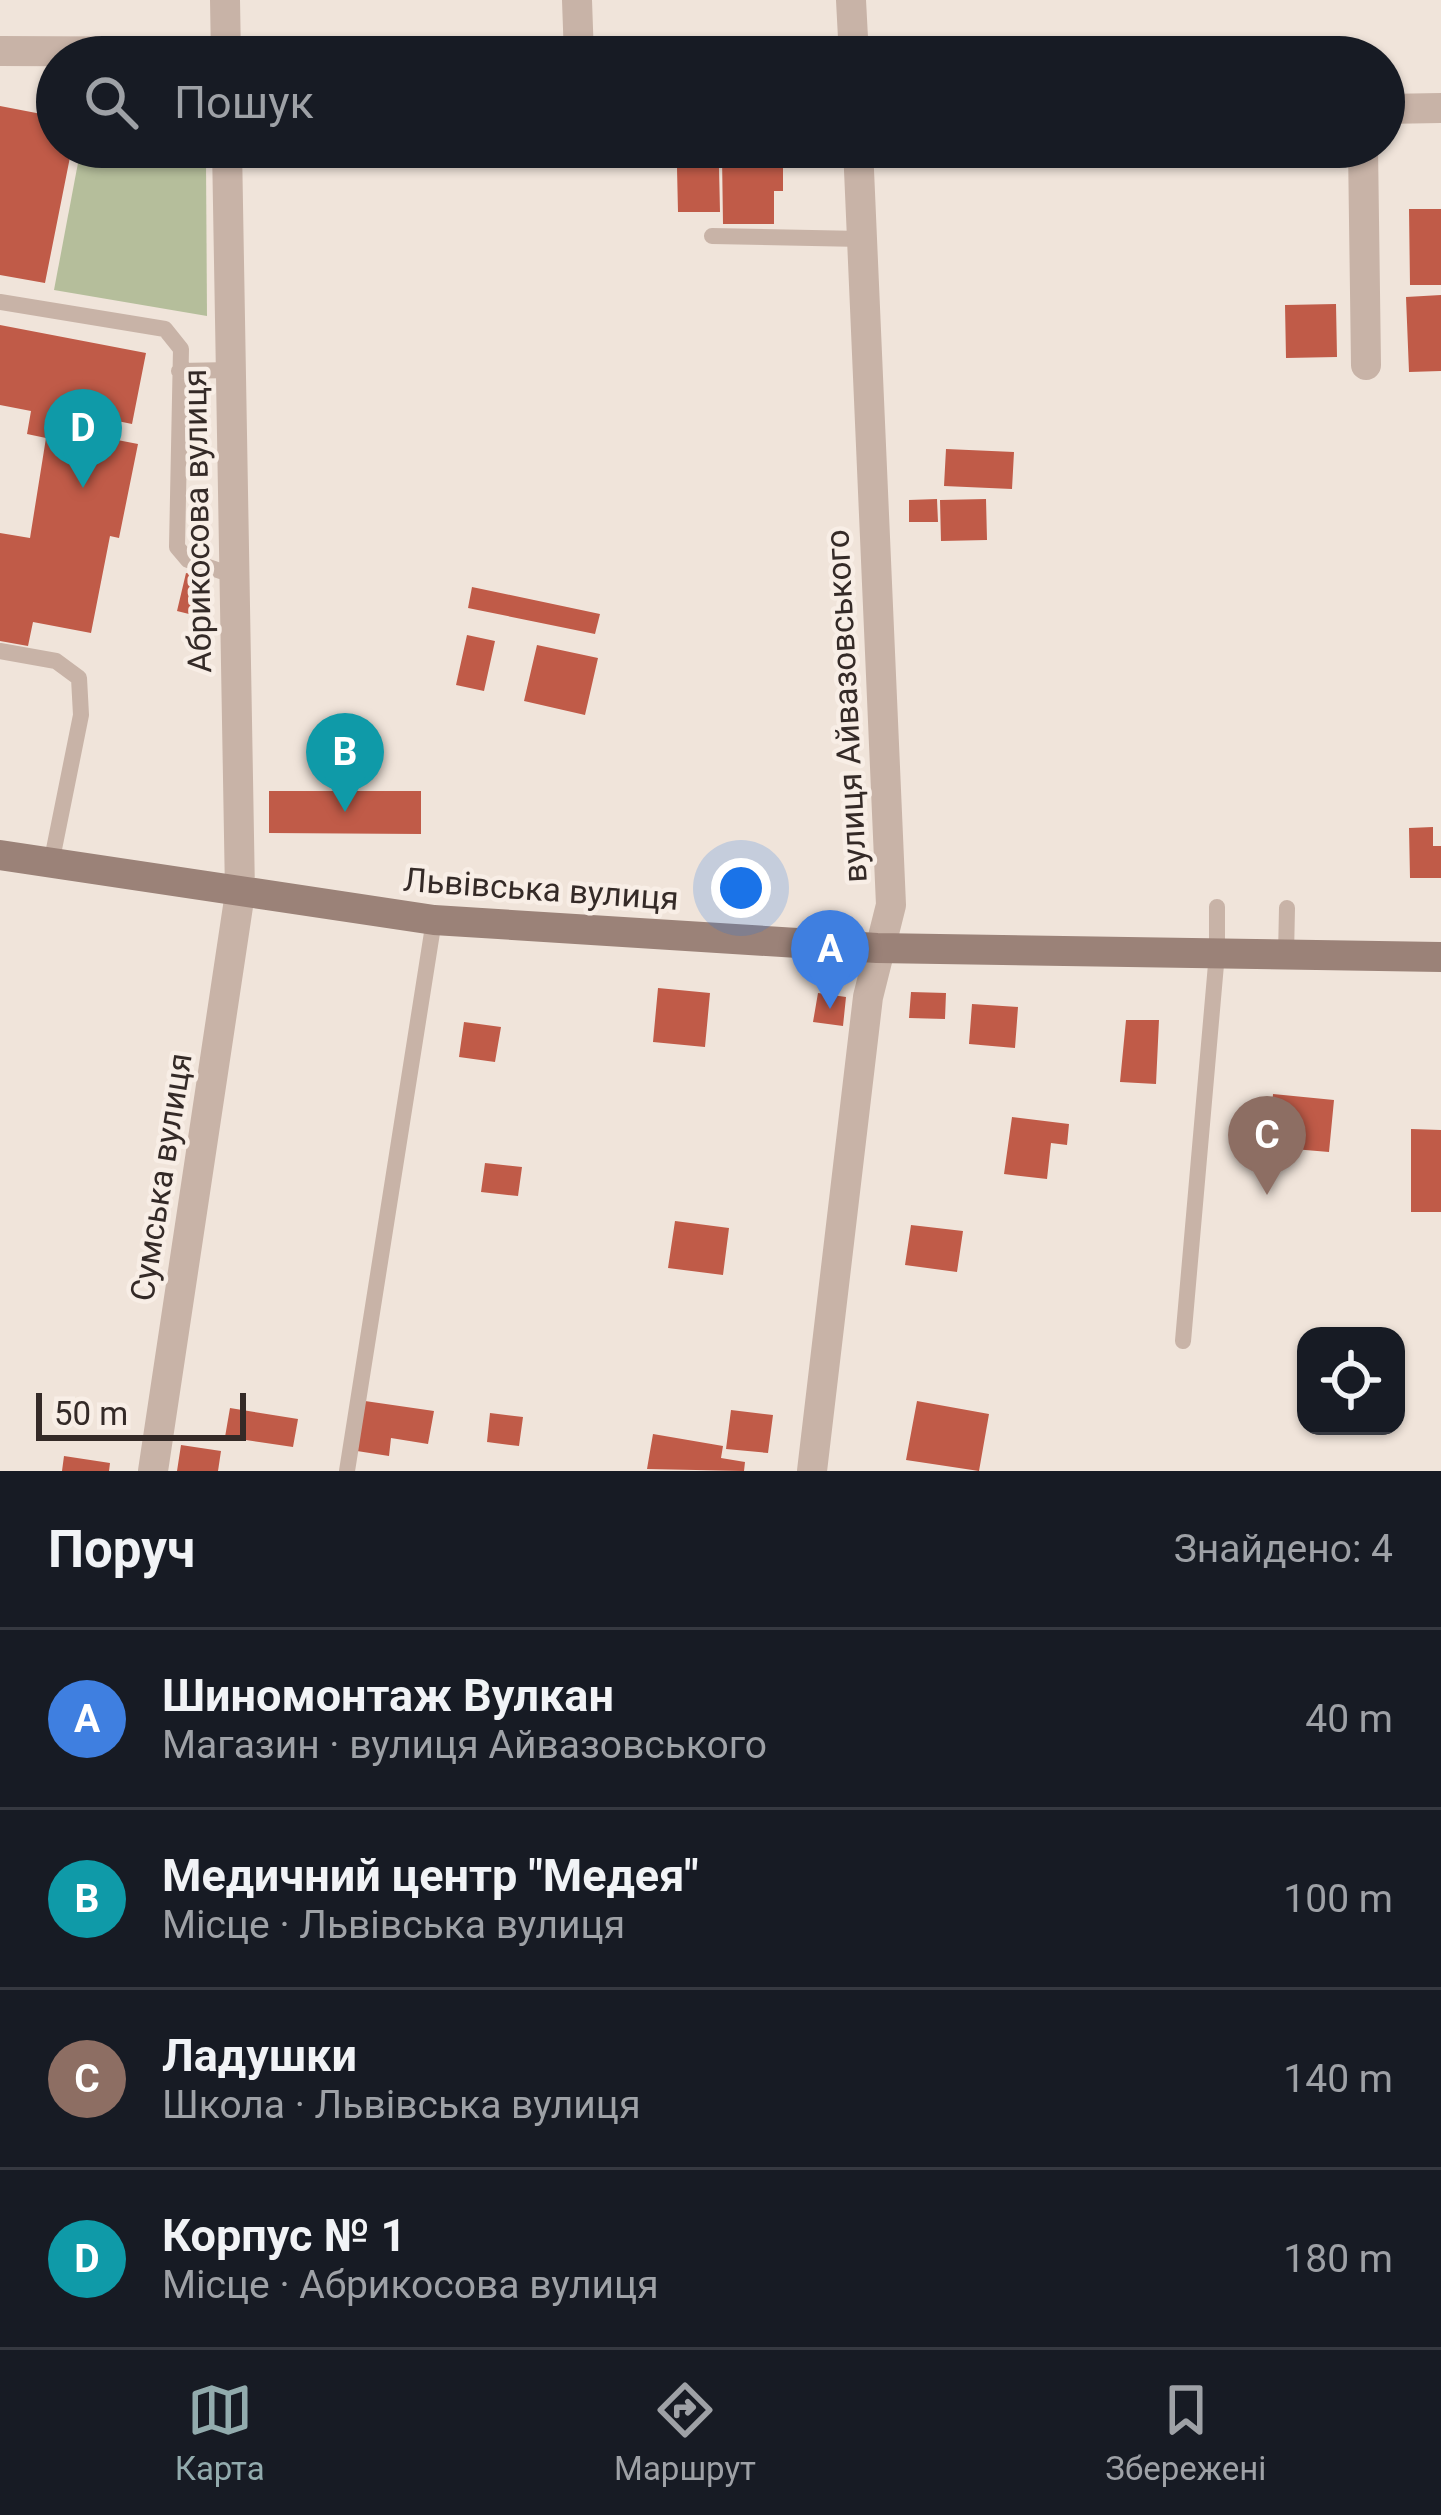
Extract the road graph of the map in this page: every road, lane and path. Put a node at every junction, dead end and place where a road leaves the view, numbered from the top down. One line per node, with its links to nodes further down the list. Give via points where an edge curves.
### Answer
1 (225, 0): 4 (street)
2 (577, 0): 5 (street)
3 (851, 0): 6 (street)
4 (226, 36)
5 (578, 36)
6 (853, 36)
7 (0, 50): 8 (street)
8 (36, 51)
9 (1441, 108): 10 (street)
10 (1405, 109)
11 (227, 168): 19 (street, Абрикосова вулиця)
12 (859, 168): 15 (street, вулиця Айвазовського)
13 (1363, 168): 17 (street)
14 (712, 236): 15 (lane)
15 (862, 239): 28 (street, вулиця Айвазовського, via 891,904)
16 (0, 302): 18 (lane, via 165,329 181,349)
17 (1366, 365)
18 (179, 370): 19 (lane); 20 (lane, via 177,547 188,560)
19 (231, 370): 20 (street, Абрикосова вулиця)
20 (235, 576): 24 (street, Абрикосова вулиця)
21 (0, 651): 23 (lane, via 56,661 79,678 81,715)
22 (0, 855): 23 (main road, Львівська вулиця)
23 (51, 864): 24 (main road, Львівська вулиця)
24 (240, 893): 27 (main road, Львівська вулиця); 33 (street, Сумська вулиця)
25 (1217, 907): 29 (lane)
26 (1287, 908): 30 (lane)
27 (434, 920): 28 (main road, Львівська вулиця); 34 (lane)
28 (877, 948): 29 (main road, Львівська вулиця); 35 (street, вулиця Айвазовського)
29 (1217, 953): 30 (main road, Львівська вулиця); 32 (lane)
30 (1286, 955): 31 (main road, Львівська вулиця)
31 (1441, 957)
32 (1183, 1341)
33 (153, 1471)
34 (347, 1471)
35 (812, 1471)

